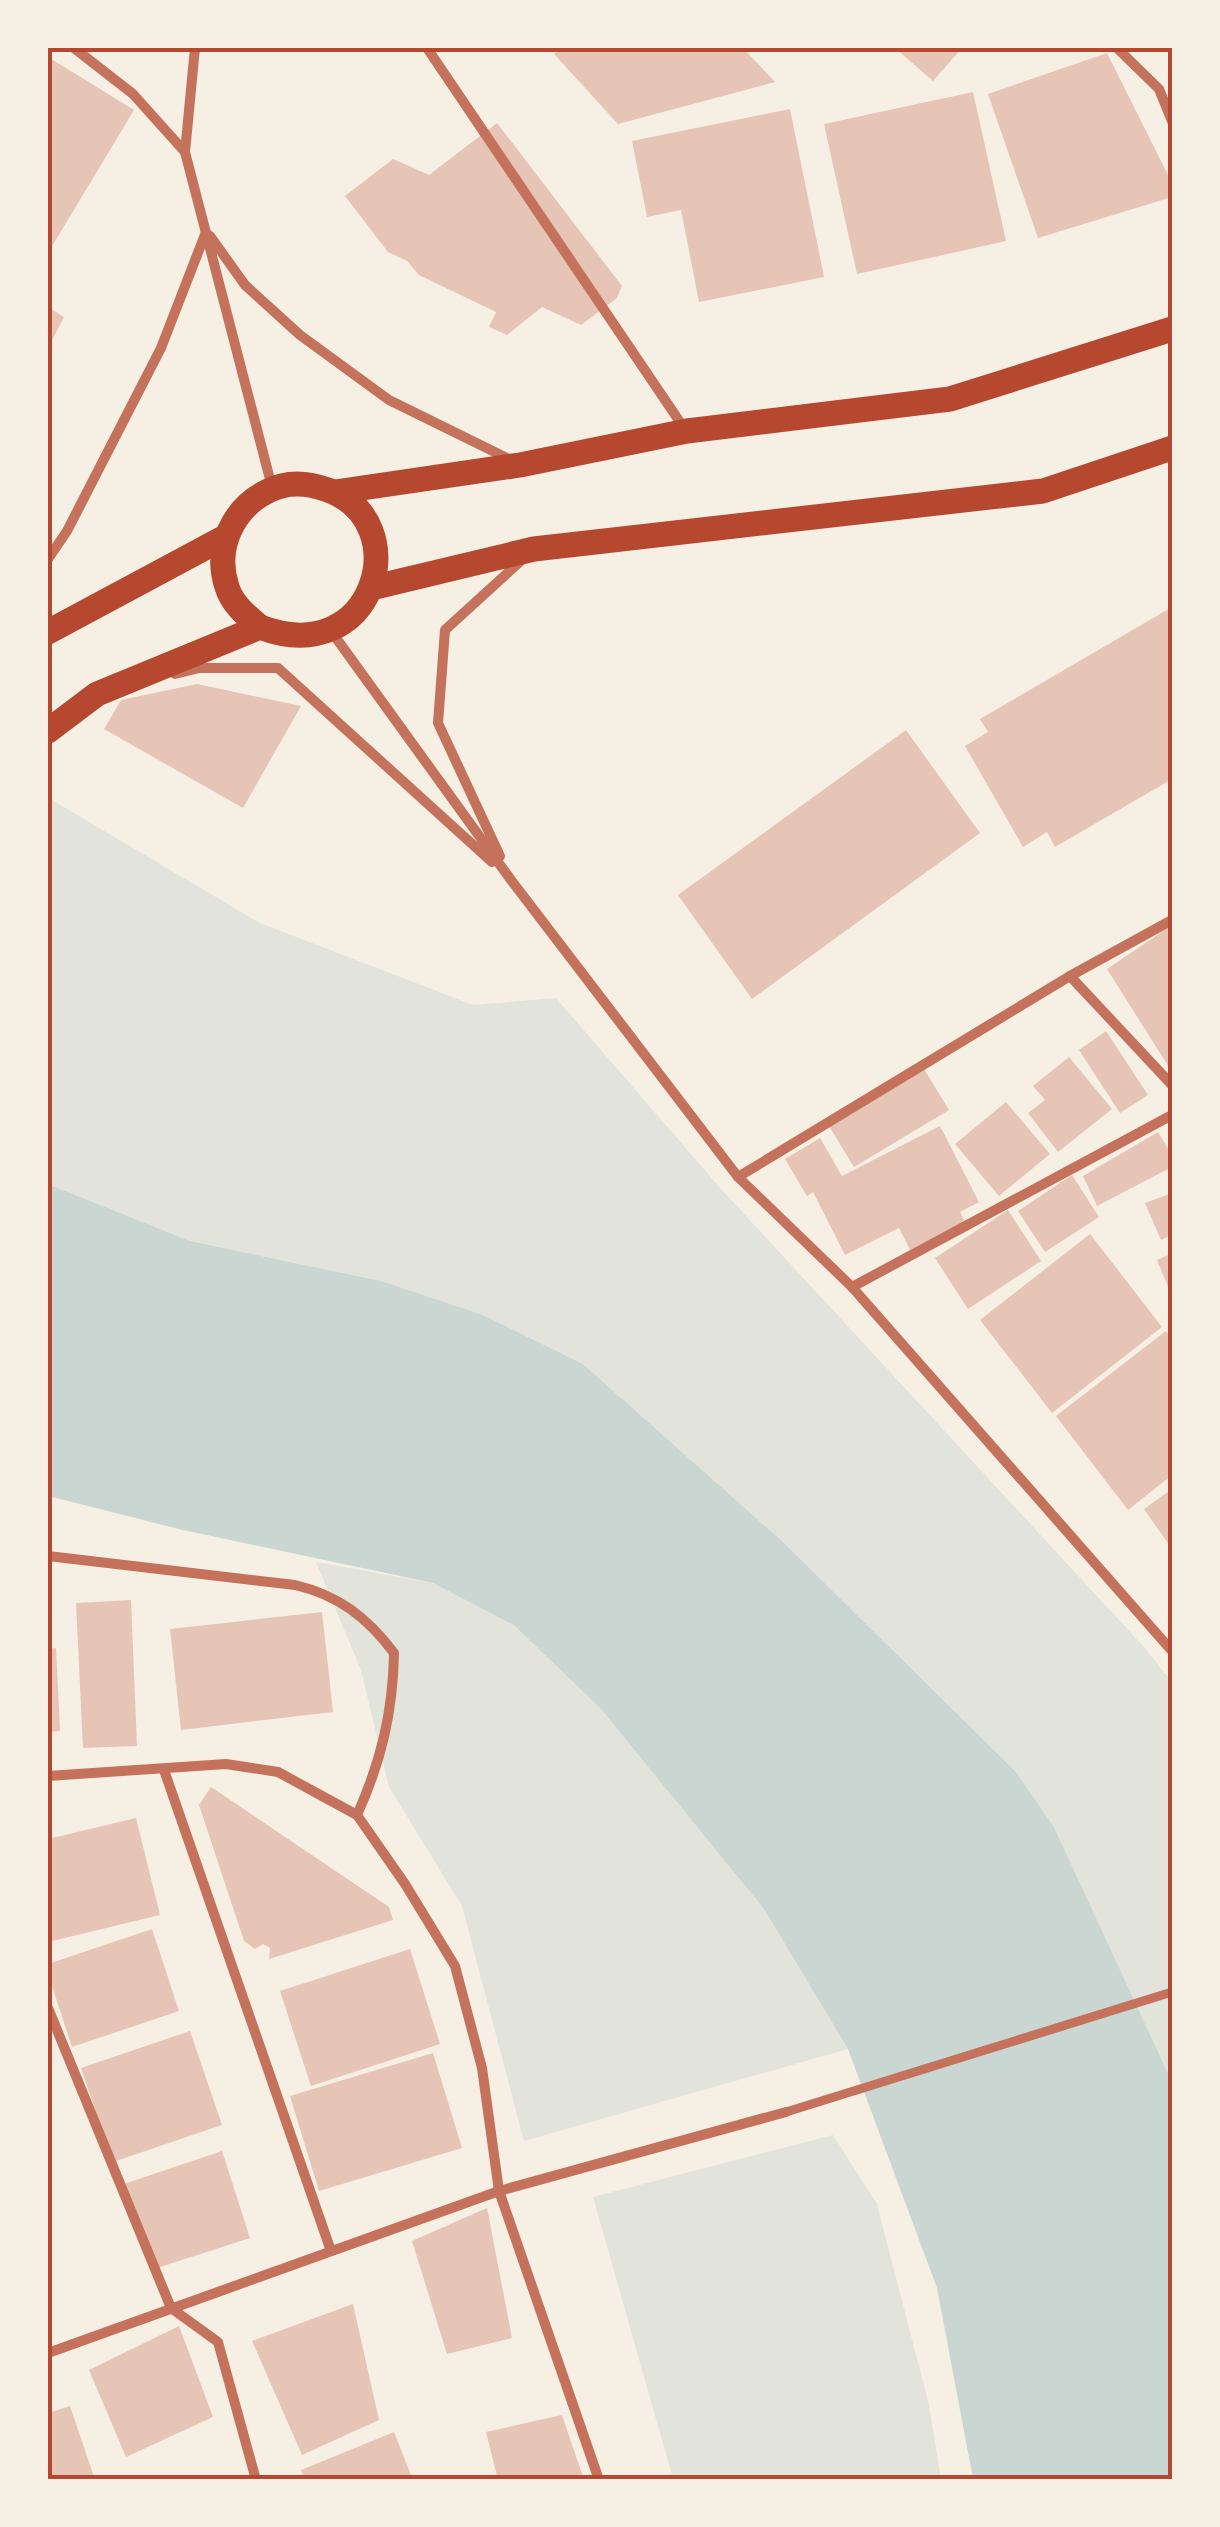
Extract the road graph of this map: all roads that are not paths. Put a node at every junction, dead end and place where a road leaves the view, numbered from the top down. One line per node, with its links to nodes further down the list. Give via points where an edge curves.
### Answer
1 (74, 48): 6 (street, via 133,94)
2 (195, 48): 6 (street)
3 (427, 48): 9 (street)
4 (1117, 48): 5 (street, via 1160,90)
5 (1172, 121)
6 (185, 152): 7 (street)
7 (206, 231): 11 (street, via 244,285 300,335 389,400); 12 (street); 16 (street, via 161,348)
8 (1172, 329): 9 (main road, via 950,398)
9 (686, 431): 11 (main road)
10 (1172, 448): 15 (main road, via 1044,490)
11 (520, 464): 13 (main road)
12 (272, 488): 13 (main road, via 304,484); 14 (main road, via 237,516)
13 (335, 492): 17 (main road, via 367,523 376,566)
14 (226, 536): 18 (main road, via 227,588); 20 (main road)
15 (534, 549): 17 (main road); 23 (street, via 445,630 438,722)
16 (48, 559)
17 (371, 588): 19 (main road, via 348,620)
18 (260, 627): 19 (main road, via 283,636); 21 (main road)
19 (330, 631): 23 (street)
20 (48, 632)
21 (96, 694): 22 (main road); 23 (street, via 199,668 278,668)
22 (48, 731)
23 (511, 880): 28 (street)
24 (1172, 920): 25 (street)
25 (1070, 976): 26 (street); 28 (street)
26 (1172, 1085)
27 (1172, 1114): 29 (street)
28 (738, 1177): 29 (street)
29 (852, 1287): 31 (street)
30 (48, 1556): 34 (street, via 295,1585 358,1613 394,1652 394,1671 387,1733)
31 (1172, 1651)
32 (164, 1770): 33 (street); 34 (street, via 226,1764 278,1772); 39 (street)
33 (48, 1776)
34 (357, 1815): 38 (street, via 455,1966 482,2068)
35 (1172, 1992): 37 (street)
36 (48, 2008): 40 (street)
37 (786, 2112): 38 (street)
38 (498, 2192): 39 (street); 43 (street)
39 (331, 2250): 40 (street)
40 (170, 2308): 41 (street); 42 (street, via 218,2342)
41 (48, 2353)
42 (256, 2480)
43 (599, 2480)

